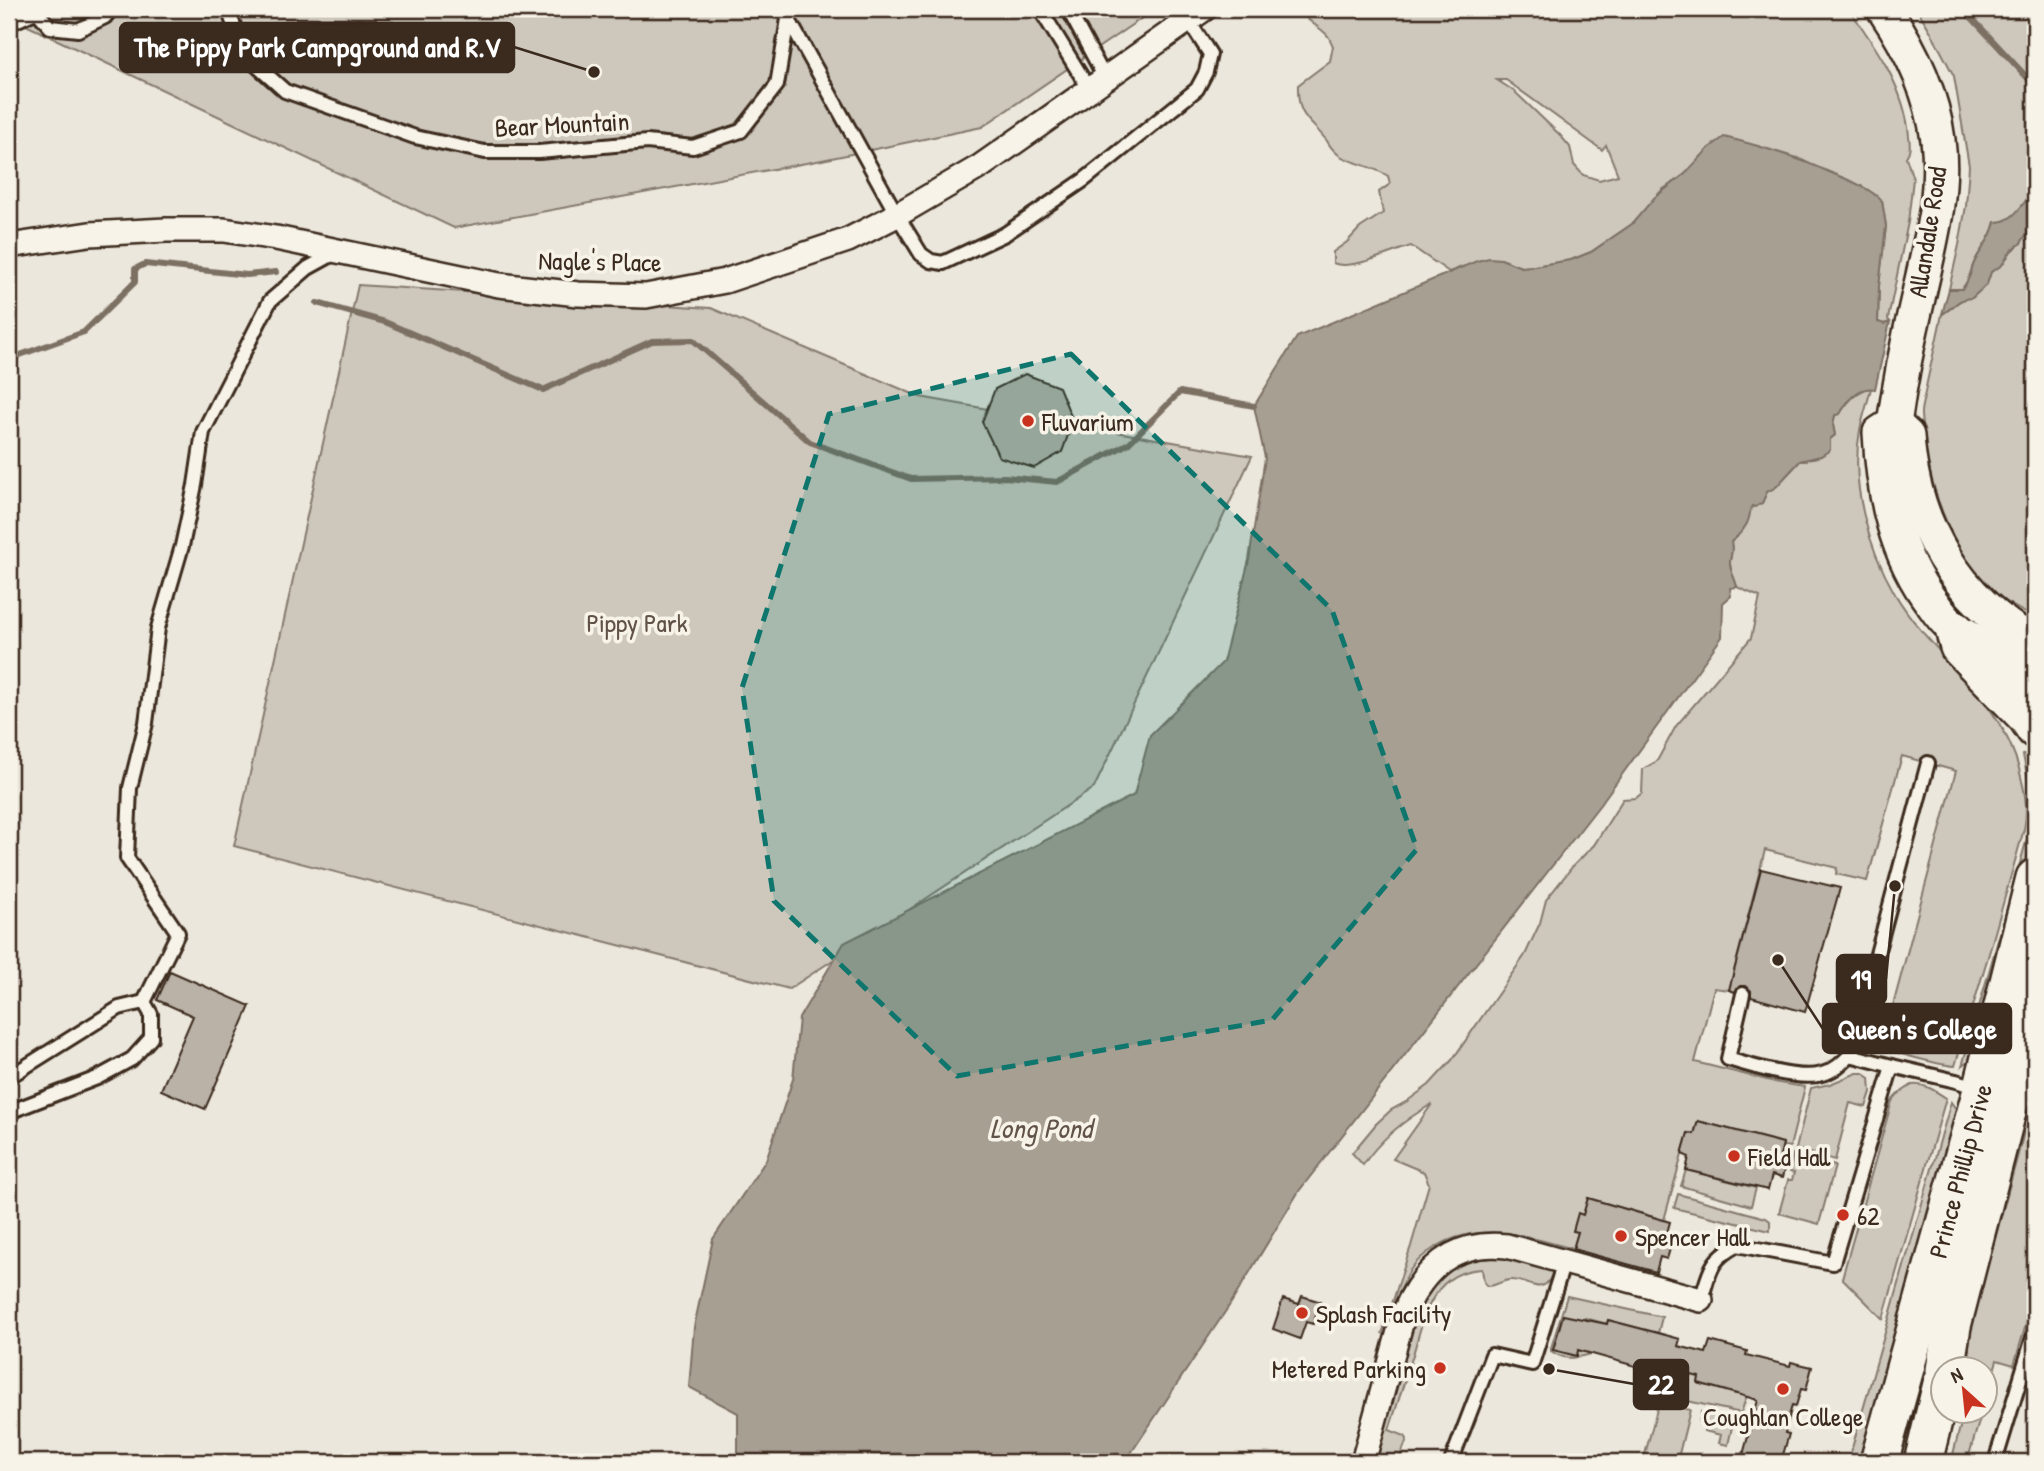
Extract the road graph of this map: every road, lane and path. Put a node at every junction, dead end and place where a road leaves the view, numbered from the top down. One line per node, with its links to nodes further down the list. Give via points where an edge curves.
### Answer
1 (111, 9): 6 (lane, via 105,17 78,30 50,27)
2 (228, 9): 7 (lane, Bear Mountain, via 238,37 256,65 285,91 415,137 485,152 648,142 693,147 741,131 777,85)
3 (1040, 9): 10 (lane, via 1077,69)
4 (1068, 9): 10 (lane)
5 (1884, 9): 14 (main road, Allandale Road, via 1920,74 1934,118 1940,169)
6 (36, 10): 9 (lane)
7 (786, 14): 11 (lane)
8 (1196, 14): 10 (street, Nagle's Place); 11 (lane, via 1210,54 1197,89 1084,180 1006,234 943,263 930,261)
9 (9, 24)
10 (1096, 85): 11 (street, Nagle's Place, via 981,166)
11 (897, 215): 13 (street, Nagle's Place, via 848,240 725,281 646,296 499,285)
12 (9, 246): 13 (street, Nagle's Place, via 89,234 224,230)
13 (337, 252): 22 (lane, via 307,268 270,301 203,432 182,546 158,628 146,723 130,788 127,858 178,933)
14 (1894, 424): 15 (main road, Allandale Road, via 1880,433 1896,533 1924,593); 16 (main road, via 1907,436 1921,511 1947,564 1986,609)
15 (1954, 629): 17 (main road, Allandale Road); 18 (main road, via 1959,647)
16 (2030, 639)
17 (2035, 679)
18 (2035, 729)
19 (1928, 763): 24 (lane)
20 (2035, 878): 28 (main road, Prince Phillip Drive)
21 (1743, 994): 24 (lane, via 1728,1059 1810,1076 1829,1071)
22 (144, 1003): 27 (lane, via 119,1008); 29 (lane, via 151,1014 151,1038 132,1059 97,1078)
23 (2035, 1003): 28 (main road, Prince Phillip Drive)
24 (1850, 1055): 26 (lane)
25 (2035, 1060): 28 (main road)
26 (1892, 1066): 28 (lane); 31 (lane, via 1833,1263 1737,1245 1717,1258)
27 (9, 1077)
28 (1996, 1092): 33 (main road, Prince Phillip Drive); 37 (main road, Prince Phillip Drive)
29 (9, 1112)
30 (1564, 1262): 31 (street); 35 (street, via 1490,1244 1460,1251 1434,1267 1421,1281 1405,1313); 36 (lane, via 1532,1364 1492,1355)
31 (1701, 1300)
32 (2035, 1331): 39 (lane)
33 (1947, 1356)
34 (1932, 1426): 38 (main road)
35 (1363, 1462)
36 (1451, 1462)
37 (1879, 1462)
38 (1923, 1462)
39 (1995, 1462)

